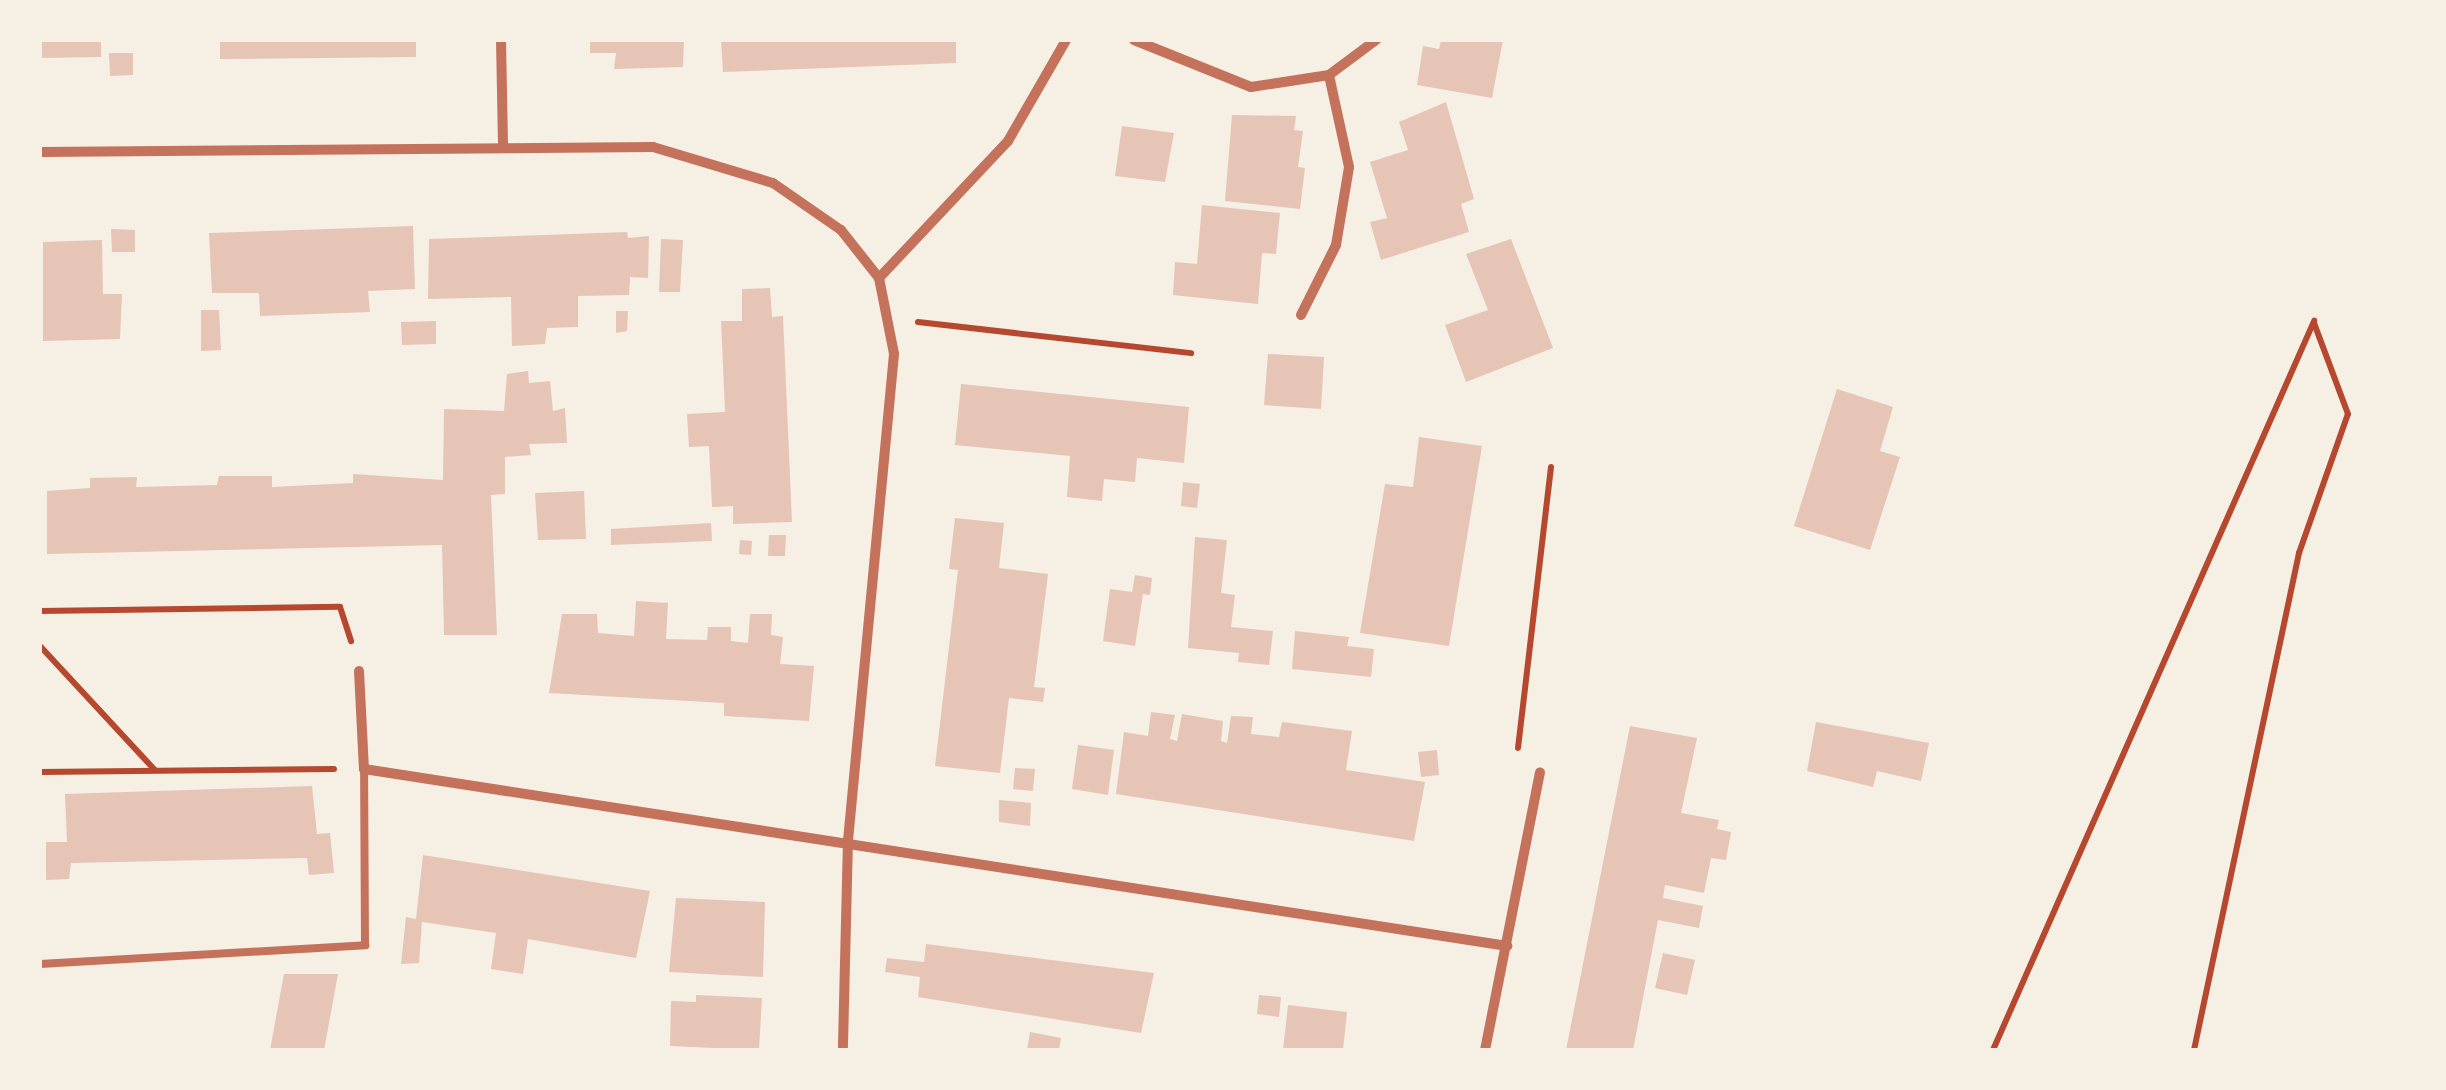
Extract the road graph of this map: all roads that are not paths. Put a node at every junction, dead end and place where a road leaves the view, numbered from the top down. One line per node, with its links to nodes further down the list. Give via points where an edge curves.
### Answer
1 (502, 40): 6 (street)
2 (1066, 40): 8 (street, via 1008,141)
3 (1134, 40): 5 (street, via 1251,87)
4 (1376, 40): 5 (street)
5 (1330, 75): 9 (street, via 1349,167 1336,245)
6 (504, 145): 7 (street); 8 (street, via 653,147 773,183 841,230)
7 (40, 152)
8 (879, 278): 13 (street, via 894,354)
9 (1301, 315)
10 (360, 671): 11 (street)
11 (364, 769): 13 (street); 15 (lane, via 365,944)
12 (1540, 772): 14 (street)
13 (848, 840): 14 (street); 16 (street)
14 (1508, 946): 17 (street)
15 (40, 964)
16 (843, 1050)
17 (1485, 1050)

